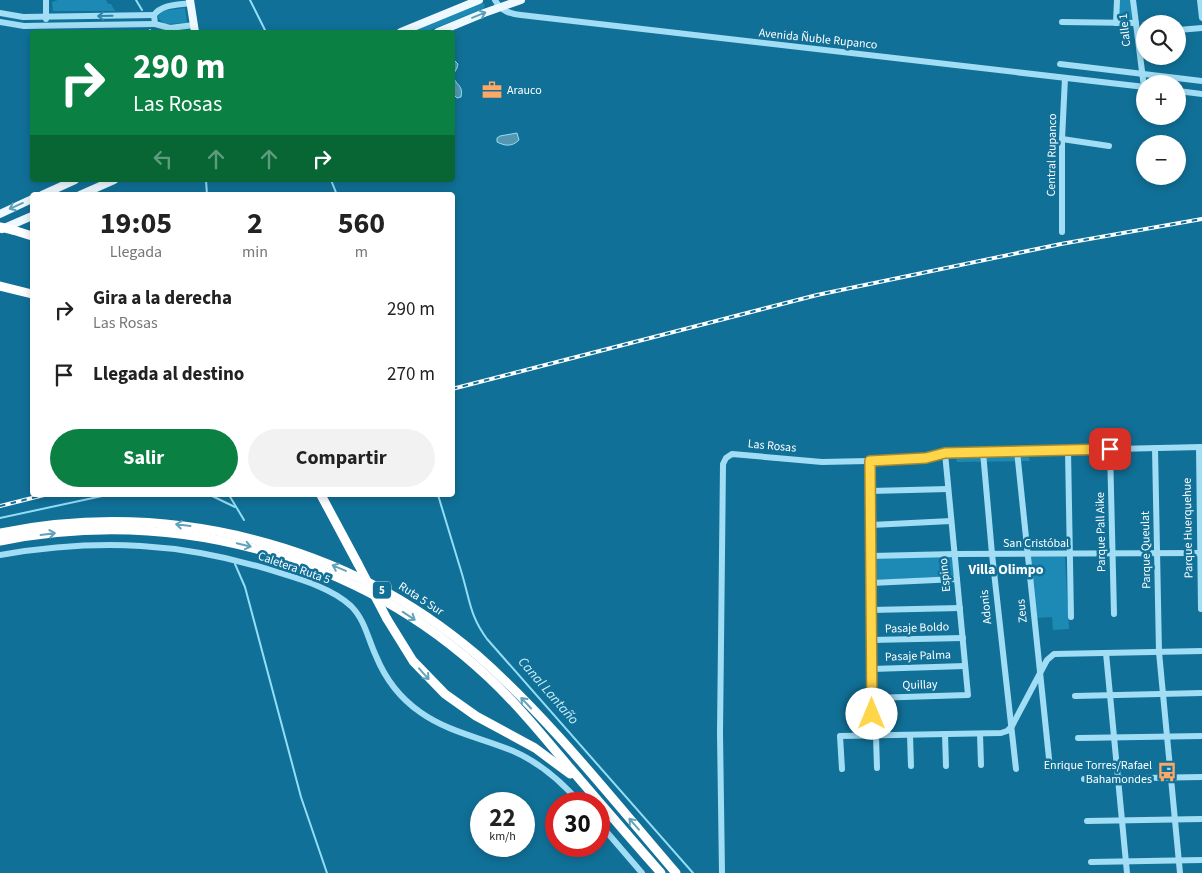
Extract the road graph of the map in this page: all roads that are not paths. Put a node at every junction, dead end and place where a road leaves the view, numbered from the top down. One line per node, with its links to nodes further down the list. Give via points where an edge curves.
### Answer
1 (46, 0): 11 (street)
2 (479, 0): 22 (main road)
3 (522, 0): 8 (main road)
4 (1117, 0): 15 (street, Calle 1)
5 (1133, 0): 16 (street, Calle 1)
6 (1200, 0): 12 (street)
7 (191, 2): 10 (street, via 167,6); 20 (main road)
8 (497, 4): 23 (main road, one-way to 8); 27 (street, Avenida Ñuble Rupanco, via 505,11 522,16)
9 (0, 13): 11 (street)
10 (154, 15): 11 (street, one-way to 11); 17 (street)
11 (46, 16): 18 (street)
12 (1202, 18)
13 (0, 22): 18 (street)
14 (1062, 22): 15 (street)
15 (1116, 23): 16 (street)
16 (1136, 23)
17 (155, 24): 18 (street); 20 (street)
18 (46, 26)
19 (1202, 28): 21 (street)
20 (194, 29)
21 (1186, 29)
22 (406, 30)
23 (442, 30)
24 (1060, 64): 26 (street)
25 (1140, 65): 26 (street, Calle 1)
26 (1141, 74): 28 (street)
27 (1065, 78): 29 (street, Avenida Ñuble Rupanco); 32 (street, Central Rupanco)
28 (1202, 80)
29 (1136, 86)
30 (1186, 92): 31 (street)
31 (1202, 94)
32 (1062, 139): 33 (street); 42 (street, Central Rupanco)
33 (1109, 146)
34 (71, 182): 36 (main road)
35 (109, 182): 37 (main road)
36 (49, 192)
37 (87, 192)
38 (30, 200): 39 (main road, one-way to 39)
39 (0, 214)
40 (30, 217): 41 (main road)
41 (0, 228): 43 (highway, bridge)
42 (1062, 232)
43 (30, 235)
44 (0, 286): 45 (highway)
45 (30, 294)
46 (1200, 447): 47 (street, Las Rosas); 61 (street, Parque Huerquehue)
47 (1154, 448): 48 (street, Las Rosas); 68 (street, Parque Queulat)
48 (1110, 449): 49 (street, Las Rosas); 67 (street, Parque Pall Aike)
49 (1068, 450): 50 (street, Las Rosas); 66 (street)
50 (1017, 451): 51 (street, Las Rosas); 65 (street, Zeus)
51 (983, 452): 52 (street, Las Rosas); 64 (street, Adonis)
52 (945, 453): 53 (street, Las Rosas, via 926,458); 54 (street, Espino)
53 (870, 461): 55 (street); 126 (street, Las Rosas, via 822,462 732,454 723,464)
54 (948, 489): 55 (street); 57 (street, Espino)
55 (871, 491): 58 (street)
56 (321, 497): 112 (highway, one-way to 112, bridge, via 413,661 445,694 476,716 535,748)
57 (951, 521): 58 (street); 63 (street, Espino)
58 (871, 525): 69 (street)
59 (0, 533): 125 (highway, Ruta 5 Sur / 5, one-way to 59, via 563,742 494,670 426,616 362,579 270,543 193,526 97,521)
60 (0, 541): 112 (highway, Ruta 5 Sur / 5, one-way to 112, via 84,530 164,532 239,544 318,568 391,605 471,662 517,706)
61 (1201, 553): 68 (street, San Cristóbal); 73 (street, Parque Huerquehue)
62 (0, 554): 113 (street, Caletera Ruta 5, via 83,544 140,545 245,563 324,589 345,601 358,614 382,670 411,705 448,728 533,761)
63 (955, 554): 64 (street, San Cristóbal); 69 (street, San Cristóbal); 70 (street, Espino)
64 (992, 554): 65 (street, San Cristóbal); 92 (street, Adonis)
65 (1028, 554): 66 (street, San Cristóbal); 84 (street, Zeus)
66 (1070, 554): 67 (street, San Cristóbal); 76 (street)
67 (1112, 554): 68 (street, San Cristóbal); 75 (street, Parque Pall Aike)
68 (1157, 554): 80 (street, Parque Queulat)
69 (871, 556): 71 (street)
70 (957, 579): 71 (street); 72 (street, Espino)
71 (871, 583): 74 (street)
72 (960, 608): 74 (street); 77 (street, Espino)
73 (1201, 609)
74 (871, 610): 78 (street)
75 (1114, 614)
76 (1071, 617)
77 (963, 638): 78 (street, Pasaje Boldo); 82 (street, Espino)
78 (871, 640): 83 (street)
79 (1202, 651): 80 (street)
80 (1159, 652): 81 (street); 86 (street, Parque Queulat)
81 (1106, 653): 84 (street, via 1054,654); 88 (street)
82 (966, 666): 83 (street, Pasaje Palma); 87 (street, Espino)
83 (872, 669): 90 (street)
84 (1040, 672): 92 (street); 105 (street, Zeus)
85 (1202, 693): 86 (street)
86 (1163, 694): 88 (street); 98 (street, Parque Queulat)
87 (968, 695): 90 (street, Quillay)
88 (1110, 695): 89 (street); 100 (street)
89 (1075, 696)
90 (872, 698): 91 (street)
91 (872, 714)
92 (1010, 729): 94 (street); 107 (street, Adonis)
93 (945, 734): 94 (street); 95 (street); 103 (street)
94 (980, 734): 101 (street)
95 (910, 735): 96 (street); 102 (street)
96 (876, 736): 104 (street); 106 (street, via 840,736)
97 (1202, 736): 98 (street)
98 (1167, 737): 100 (street); 108 (street, Parque Queulat)
99 (1078, 738): 100 (street)
100 (1114, 738): 110 (street)
101 (981, 765)
102 (911, 766)
103 (946, 766)
104 (877, 768)
105 (1050, 768)
106 (842, 769)
107 (1016, 769)
108 (1171, 777): 109 (street); 110 (street); 114 (street, Parque Queulat)
109 (1202, 777)
110 (1118, 778): 111 (street); 116 (street)
111 (1084, 779)
112 (589, 790): 124 (highway, Ruta 5 Sur / 5)
113 (570, 792)
114 (1175, 819): 115 (street); 116 (street); 119 (street, Parque Queulat)
115 (1202, 819)
116 (1122, 820): 117 (street); 121 (street)
117 (1087, 821)
118 (610, 836): 123 (street)
119 (1179, 860): 120 (street); 121 (street); 128 (street, Parque Queulat)
120 (1202, 860)
121 (1126, 861): 122 (street); 127 (street)
122 (1091, 862)
123 (642, 873)
124 (661, 873)
125 (676, 873)
126 (722, 873)
127 (1127, 873)
128 (1180, 873)

